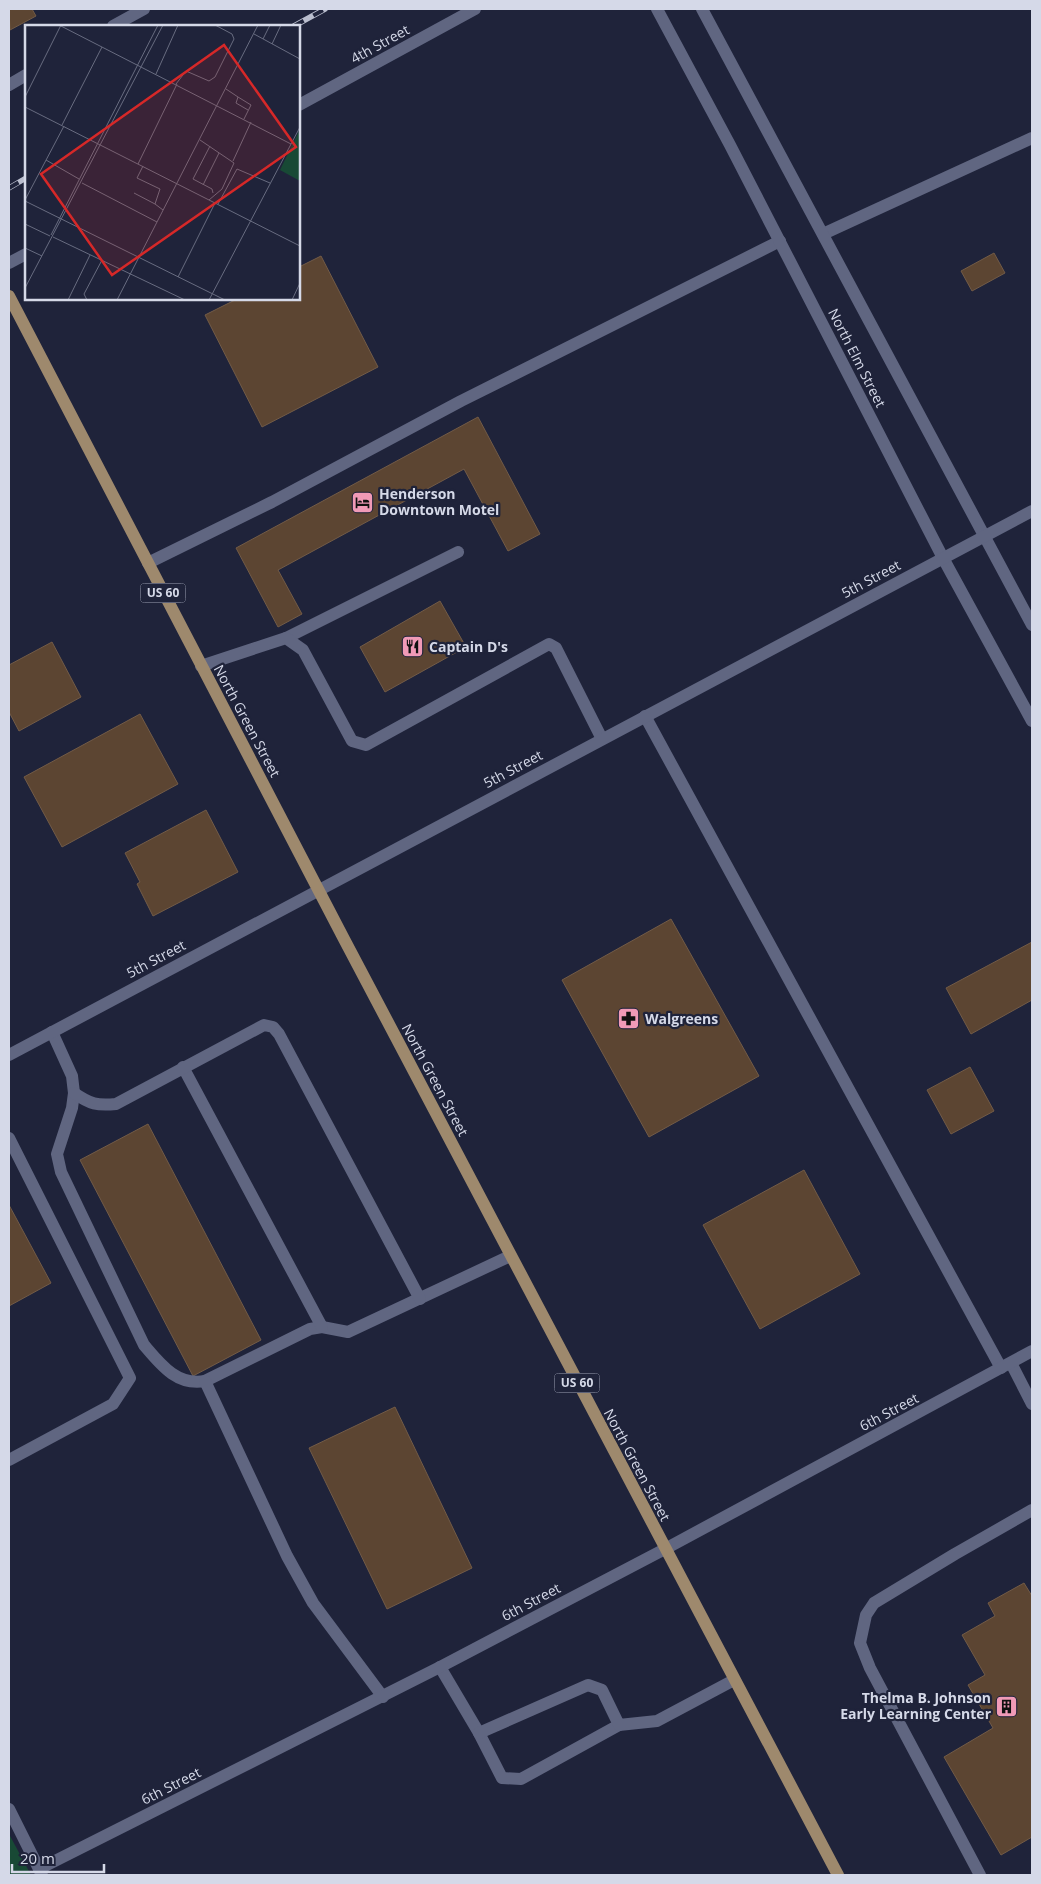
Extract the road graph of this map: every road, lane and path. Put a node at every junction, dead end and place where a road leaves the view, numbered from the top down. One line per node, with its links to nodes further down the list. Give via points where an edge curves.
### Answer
1 (144, 9): 5 (street)
2 (475, 9): 8 (street, 4th Street)
3 (657, 9): 11 (street, North Elm Street)
4 (702, 9): 10 (street, North Elm Street)
5 (115, 25)
6 (25, 76): 7 (street)
7 (9, 85)
8 (300, 104)
9 (1032, 138): 10 (street)
10 (823, 234): 16 (street, North Elm Street)
11 (780, 241): 18 (street, North Elm Street); 19 (street)
12 (25, 255): 13 (street)
13 (9, 263)
14 (9, 296): 19 (main road, North Green Street / US 60)
15 (1032, 511): 16 (street, 5th Street)
16 (985, 536): 18 (street, 5th Street); 20 (street, North Elm Street)
17 (458, 552): 21 (street)
18 (943, 558): 23 (street, 5th Street); 24 (street, North Elm Street)
19 (148, 563): 22 (main road, North Green Street / US 60)
20 (1032, 625)
21 (286, 638): 22 (street); 25 (street, via 302,650 352,741 366,745 549,644 556,648)
22 (201, 666): 26 (main road, North Green Street / US 60)
23 (645, 716): 25 (street, 5th Street); 36 (street)
24 (1032, 721)
25 (602, 739): 26 (street, 5th Street)
26 (318, 889): 27 (street, 5th Street); 32 (main road, North Green Street / US 60)
27 (52, 1032): 28 (street, 5th Street); 30 (street, via 72,1076)
28 (9, 1055)
29 (183, 1067): 30 (street, via 116,1104 101,1106); 33 (street, via 264,1025 273,1027); 34 (street)
30 (74, 1093): 37 (street, via 56,1154 61,1172 144,1346 162,1367 181,1380)
31 (9, 1138): 39 (street, via 130,1378 113,1404)
32 (510, 1256): 33 (street); 41 (main road, North Green Street / US 60)
33 (420, 1299): 34 (street, via 348,1332)
34 (322, 1327): 37 (street, via 310,1329)
35 (1032, 1352): 36 (street, 6th Street)
36 (1006, 1366): 38 (street); 41 (street, 6th Street)
37 (206, 1381): 44 (street, via 308,1595)
38 (1032, 1404)
39 (9, 1460)
40 (1032, 1510): 50 (street, via 874,1603 866,1615 860,1643 870,1668)
41 (665, 1550): 42 (street, 6th Street); 43 (main road, North Green Street / US 60)
42 (440, 1667): 44 (street, 6th Street); 46 (street)
43 (734, 1680): 45 (street, via 658,1721); 49 (main road, North Green Street / US 60)
44 (382, 1697): 48 (street, 6th Street)
45 (620, 1725): 46 (street, via 602,1690 588,1685); 46 (street, via 521,1779 502,1778)
46 (479, 1733)
47 (9, 1809): 48 (street)
48 (41, 1872)
49 (838, 1875)
50 (980, 1875)

